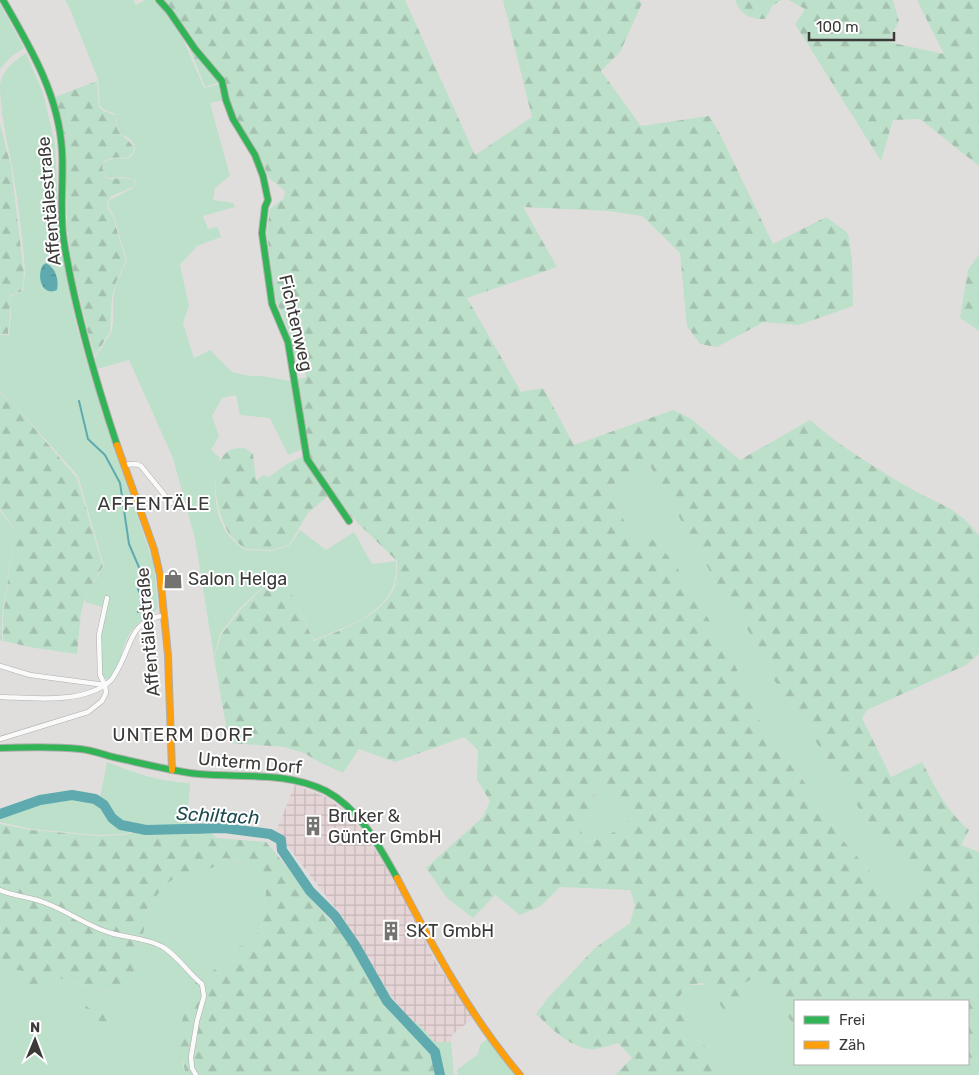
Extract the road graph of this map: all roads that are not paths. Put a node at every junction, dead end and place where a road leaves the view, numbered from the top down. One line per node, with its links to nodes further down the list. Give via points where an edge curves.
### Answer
1 (3, 0): 3 (street, Affentälestraße, via 30,47 54,106 62,158 62,227 74,295)
2 (159, 0): 5 (street, Fichtenweg, via 222,82 233,119 255,155 263,176 268,200 262,232 272,304 288,342 306,458)
3 (125, 466): 4 (street, via 141,466); 7 (street, Affentälestraße, via 156,557)
4 (171, 503)
5 (349, 521)
6 (107, 598): 9 (street, via 98,635 100,675)
7 (165, 615): 9 (street, via 153,617 137,628 118,668); 13 (street, Affentälestraße)
8 (0, 666): 9 (street, via 30,675)
9 (105, 685): 10 (street, via 86,693 58,698); 11 (street, via 102,701 88,712)
10 (0, 697)
11 (0, 739)
12 (0, 748): 13 (street, Unterm Dorf, via 81,749)
13 (172, 770): 16 (street, Unterm Dorf, via 300,781 327,792 355,813 381,849 440,960 477,1019)
14 (0, 890): 15 (street, via 12,896 47,903 110,933 162,947 185,965 202,984 204,996 191,1057)
15 (196, 1075)
16 (520, 1075)

